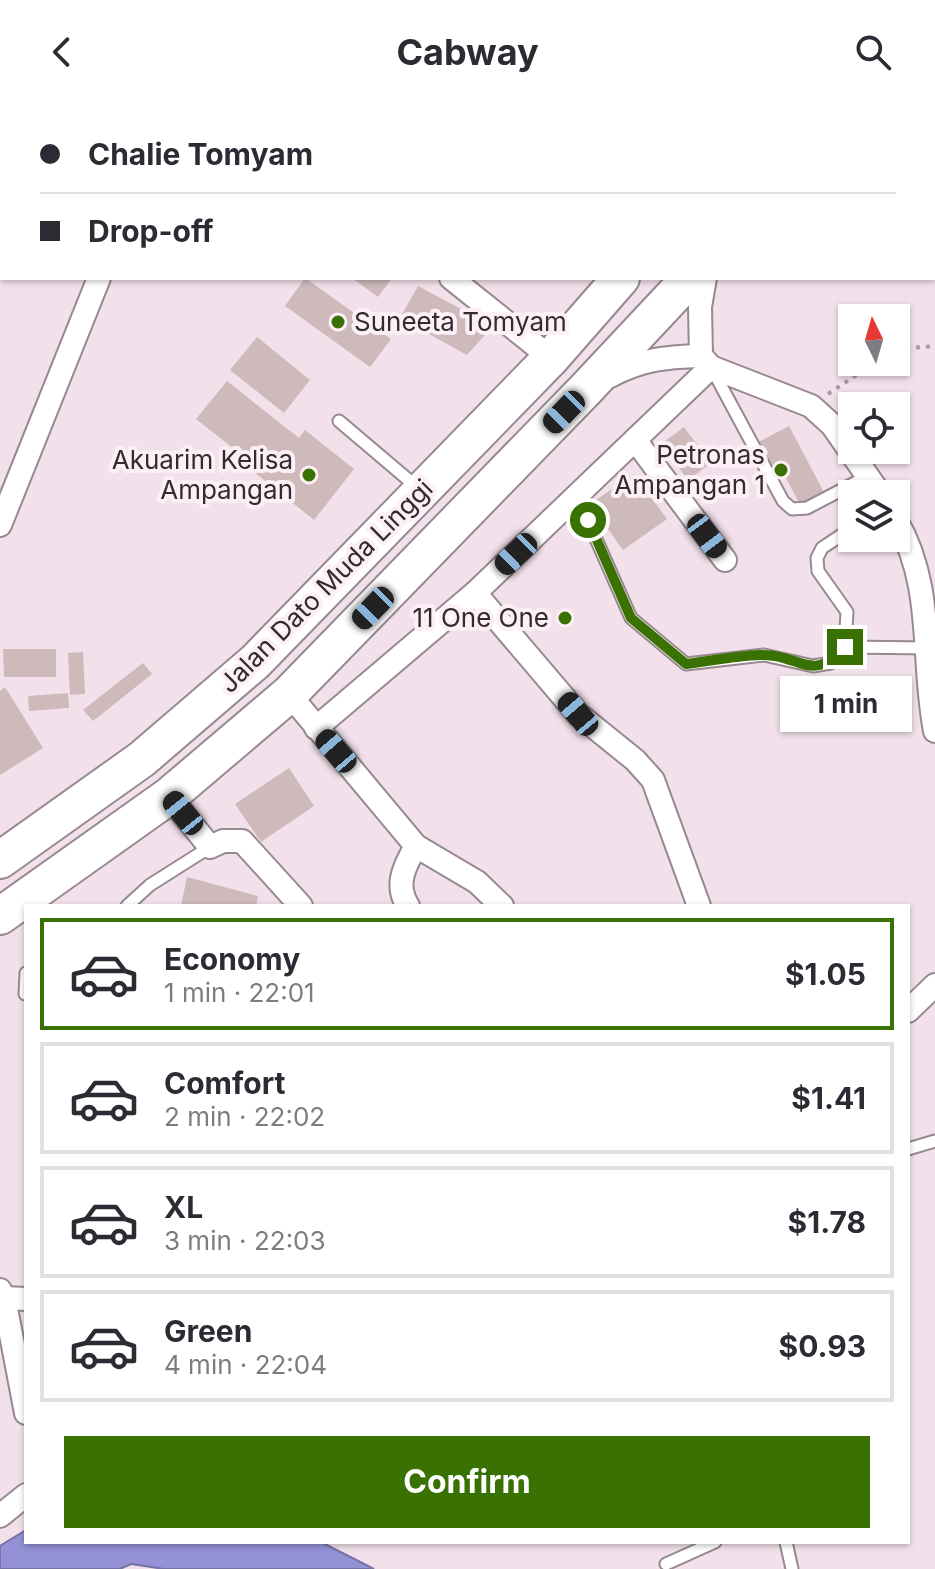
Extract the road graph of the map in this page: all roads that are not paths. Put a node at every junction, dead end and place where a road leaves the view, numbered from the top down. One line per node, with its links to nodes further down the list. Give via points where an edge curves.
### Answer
1 (98, 280): 15 (street)
2 (454, 280): 6 (street)
3 (619, 280): 6 (highway, Jalan Dato Muda Linggi)
4 (688, 280): 8 (highway, Jalan Dato Muda Linggi)
5 (705, 280): 7 (street, via 700,307)
6 (551, 358): 12 (highway, Jalan Dato Muda Linggi)
7 (706, 362): 8 (street, via 667,357 633,364); 10 (street); 11 (street, via 811,406 832,425); 14 (lane, via 783,501 792,509)
8 (585, 390): 22 (highway, Jalan Dato Muda Linggi)
9 (339, 421): 12 (lane)
10 (635, 440): 13 (street); 18 (street)
11 (870, 480)
12 (422, 491): 28 (highway, Jalan Dato Muda Linggi, via 255,662 142,759)
13 (577, 496): 19 (street); 20 (lane, via 631,618 686,664 764,655 813,666 831,663)
14 (838, 497)
15 (0, 525)
16 (838, 537): 20 (lane, via 817,558 818,571 847,612)
17 (910, 541): 21 (street, via 925,598)
18 (725, 560)
19 (475, 593): 23 (street); 33 (street, via 578,714 653,780)
20 (845, 647): 21 (lane)
21 (930, 648): 24 (street)
22 (289, 694): 23 (street); 25 (highway, Jalan Dato Muda Linggi)
23 (316, 728): 26 (street)
24 (935, 731)
25 (169, 796): 27 (street); 34 (highway, Jalan Dato Muda Linggi)
26 (416, 846): 31 (street, via 402,871); 32 (street, via 477,882)
27 (210, 847): 29 (lane); 30 (street, via 242,841)
28 (0, 860)
29 (129, 904)
30 (299, 904)
31 (407, 904)
32 (500, 904)
33 (698, 904)
34 (0, 916)
35 (935, 985): 36 (street)
36 (910, 1009)
37 (935, 1141): 38 (lane)
38 (910, 1148)
39 (10, 1296): 40 (street)
40 (24, 1398)
41 (24, 1497): 42 (street)
42 (0, 1516)
43 (711, 1544): 45 (lane)
44 (786, 1544): 46 (lane)
45 (666, 1564)
46 (792, 1569)

